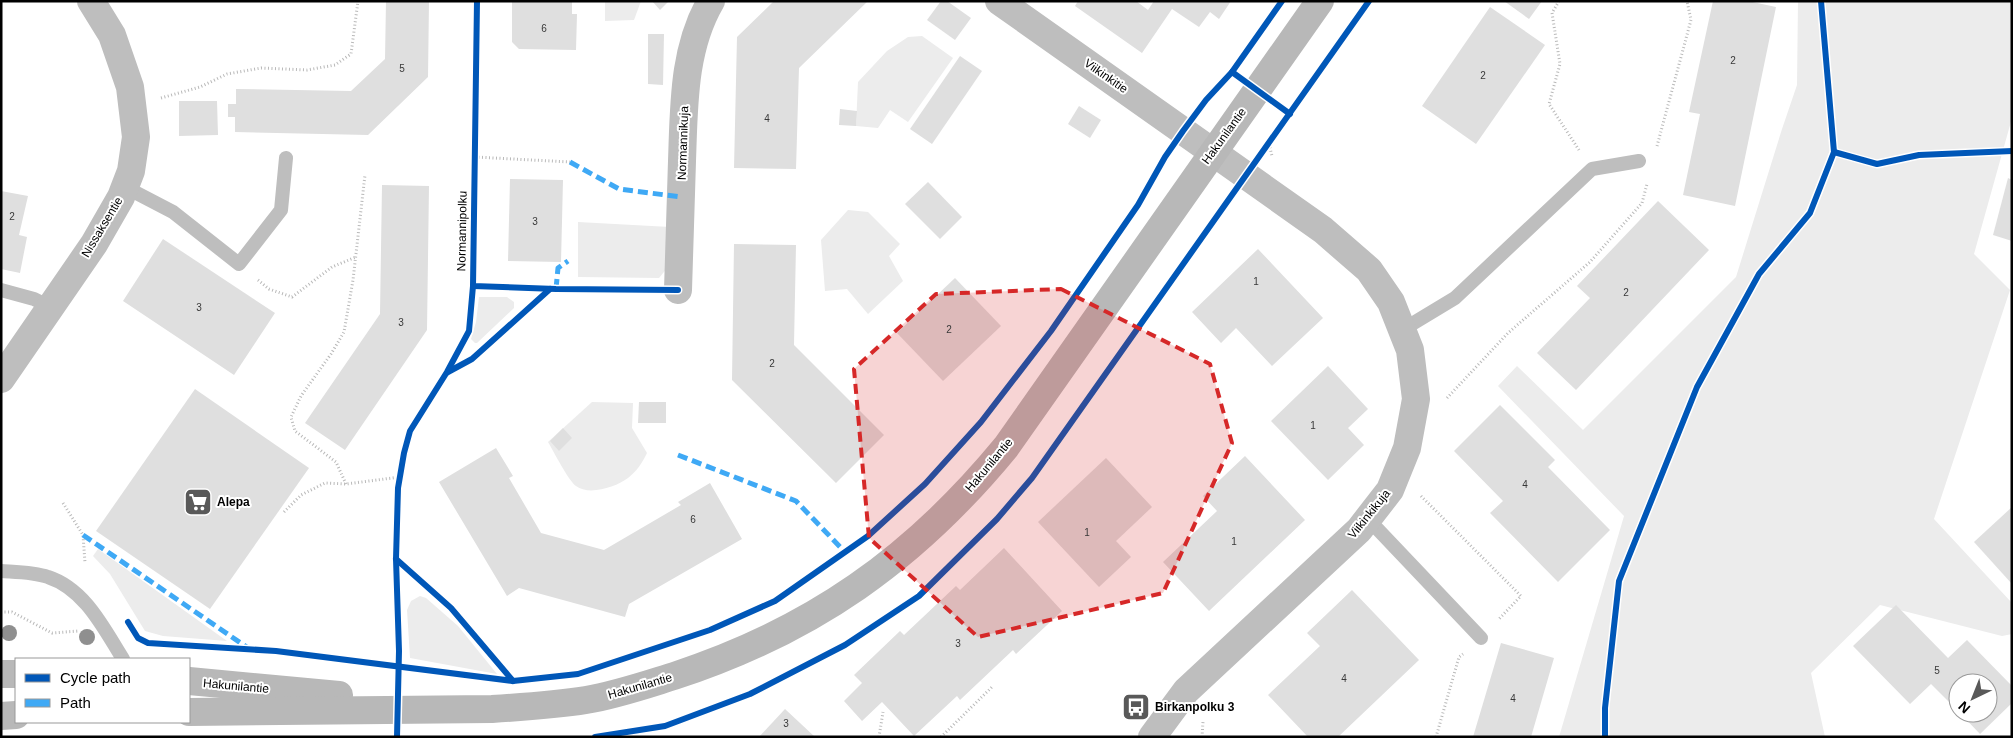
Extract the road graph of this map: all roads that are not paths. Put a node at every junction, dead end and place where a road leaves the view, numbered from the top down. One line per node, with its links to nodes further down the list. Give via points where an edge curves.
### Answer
1 (91, 1): 9 (street, Nissaksentie, via 112,35 130,87 136,137)
2 (711, 1): 11 (street, Normannikuja, via 700,20 685,86)
3 (999, 1): 5 (street, Viikinkitie)
4 (1320, 1): 6 (street, Hakunilantie)
5 (1028, 9): 6 (street, Viikinkitie)
6 (1213, 152): 13 (street, Viikinkikuja, via 1323,230 1369,270 1391,302); 22 (street, Hakunilantie, via 1006,447 938,523 893,562 840,599 783,632 707,665 638,688 588,700)
7 (286, 158): 9 (lane, via 281,210 239,264 173,212)
8 (1639, 161): 13 (lane, via 1592,169 1455,298)
9 (125, 187): 12 (street, Nissaksentie, via 94,244)
10 (1, 290): 12 (lane)
11 (678, 290)
12 (50, 307): 14 (street, Nissaksentie)
13 (1402, 330): 15 (street, Viikinkikuja, via 1410,350 1416,399 1407,448 1390,490)
14 (1, 379)
15 (1368, 519): 17 (lane); 26 (street, Viikinkikuja, via 1186,691)
16 (1, 571): 18 (lane, via 48,577 68,587 85,602)
17 (1481, 638)
18 (122, 658)
19 (1, 674): 20 (street)
20 (15, 674)
21 (190, 681): 22 (street, Hakunilantie)
22 (492, 709): 23 (street, Hakunilantie)
23 (190, 712)
24 (15, 715): 25 (street)
25 (1, 716)
26 (1152, 737)

